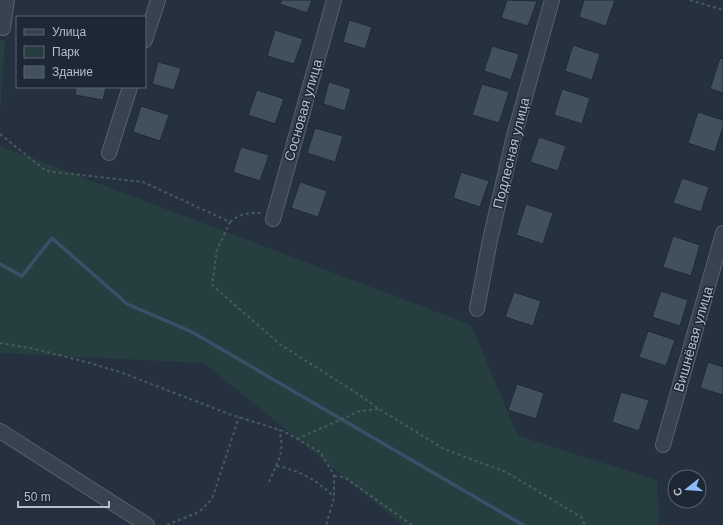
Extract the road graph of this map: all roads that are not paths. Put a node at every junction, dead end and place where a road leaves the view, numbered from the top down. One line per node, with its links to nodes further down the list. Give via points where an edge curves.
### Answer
1 (7, 0): 5 (street)
2 (158, 0): 6 (street)
3 (334, 0): 9 (street, Сосновая улица)
4 (552, 0): 11 (street, Подлесная улица, via 514,136)
5 (3, 28)
6 (146, 37)
7 (130, 88): 8 (street)
8 (109, 153)
9 (274, 216)
10 (723, 233): 13 (street, Вишнёвая улица)
11 (477, 309)
12 (0, 431): 14 (street)
13 (662, 445)
14 (147, 525)

